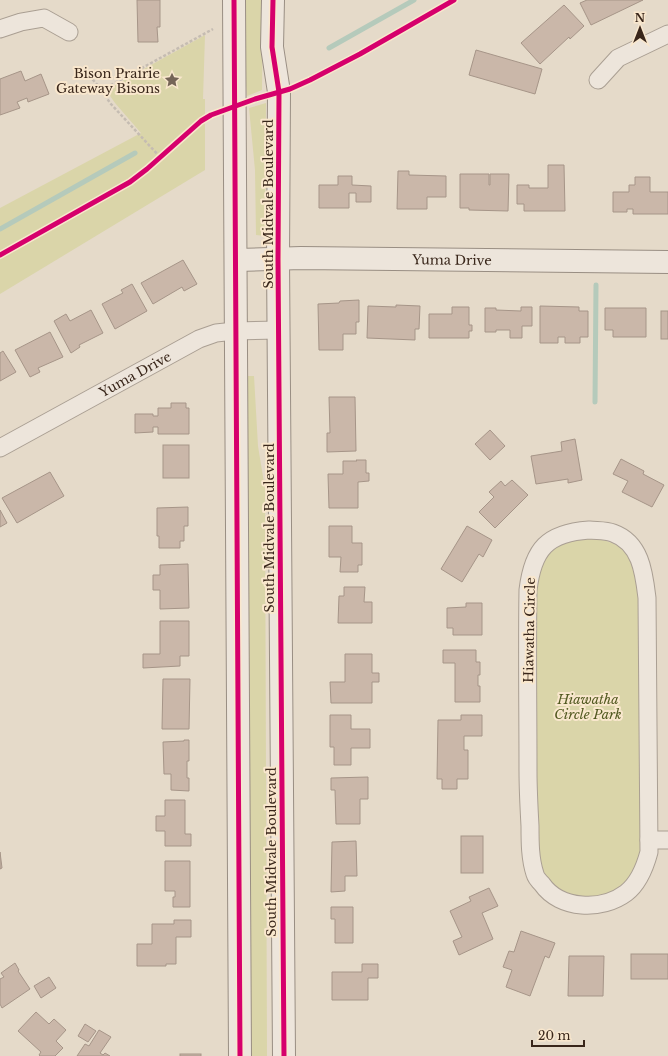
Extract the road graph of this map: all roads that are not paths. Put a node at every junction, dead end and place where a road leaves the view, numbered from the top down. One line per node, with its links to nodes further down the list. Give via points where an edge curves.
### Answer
1 (234, 0): 8 (main road)
2 (273, 0): 7 (main road, South Midvale Boulevard, via 272,46 279,92)
3 (0, 29): 4 (street, via 44,18)
4 (69, 32)
5 (668, 34): 6 (street, via 618,58)
6 (598, 80)
7 (278, 259): 8 (main road, Yuma Drive); 9 (main road, Yuma Drive); 10 (main road, South Midvale Boulevard)
8 (236, 260): 11 (main road)
9 (668, 262)
10 (278, 330): 11 (street, Yuma Drive); 16 (main road, South Midvale Boulevard)
11 (235, 331): 12 (street, Yuma Drive, via 216,332 192,342); 15 (main road)
12 (0, 448)
13 (650, 840): 13 (street, Hiawatha Circle, via 647,598 643,568 632,546 613,533 589,530 562,534 550,541 534,560 528,590 530,845 536,876 545,889 569,903 602,904 627,892 641,875 650,852); 14 (street)
14 (668, 840)
15 (240, 1056)
16 (284, 1056)

